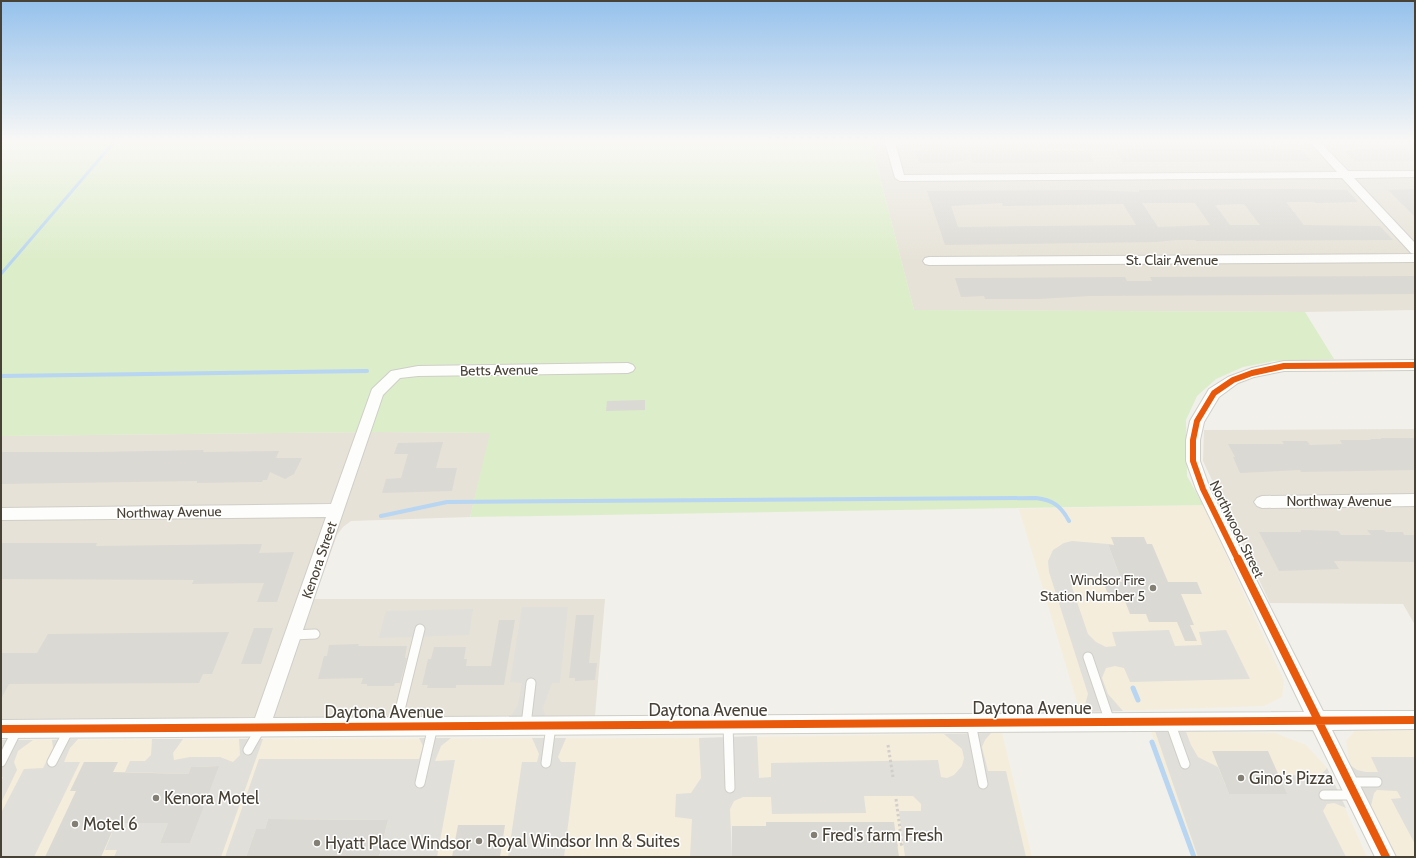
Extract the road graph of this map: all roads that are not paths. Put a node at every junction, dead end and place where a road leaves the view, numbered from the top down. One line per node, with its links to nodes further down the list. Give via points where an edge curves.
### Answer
1 (1352, 182): 2 (street)
2 (1415, 250)
3 (1415, 258): 4 (street, St. Clair Avenue)
4 (929, 261)
5 (1415, 365): 17 (street, Northwood Street, via 1284,366 1252,373 1233,380 1214,393 1197,421 1193,440 1194,461 1203,489)
6 (628, 368): 7 (street, Betts Avenue, via 418,371 396,374)
7 (377, 393): 10 (street, Kenora Street)
8 (1415, 500): 9 (street, Northway Avenue)
9 (1262, 502)
10 (337, 510): 11 (street, Northway Avenue); 13 (street, Kenora Street)
11 (1, 514)
12 (420, 629): 24 (lane)
13 (293, 634): 14 (lane); 27 (street, Kenora Street)
14 (315, 634)
15 (1088, 657): 20 (lane)
16 (531, 683): 23 (lane)
17 (1318, 720): 18 (street, Daytona Avenue); 19 (street, Daytona Avenue); 39 (street, Northwood Street)
18 (1415, 720)
19 (1170, 721): 20 (street, Daytona Avenue); 34 (lane)
20 (1110, 722): 21 (street, Daytona Avenue)
21 (970, 723): 22 (street, Daytona Avenue); 37 (lane)
22 (728, 724): 26 (street, Daytona Avenue); 38 (lane)
23 (526, 725): 25 (street, Daytona Avenue); 26 (street, Daytona Avenue)
24 (396, 726): 25 (street, Daytona Avenue); 27 (street, Daytona Avenue)
25 (433, 726): 36 (lane)
26 (551, 726): 33 (lane)
27 (261, 727): 28 (street, Daytona Avenue); 30 (lane)
28 (70, 728): 29 (street, Daytona Avenue); 32 (lane)
29 (9, 729): 31 (lane)
30 (248, 750)
31 (1, 762)
32 (52, 762)
33 (546, 763)
34 (1185, 764)
35 (1377, 782): 39 (lane)
36 (420, 783)
37 (983, 784)
38 (730, 788)
39 (1352, 788): 40 (lane); 41 (street, Northwood Street)
40 (1324, 795)
41 (1386, 857)

